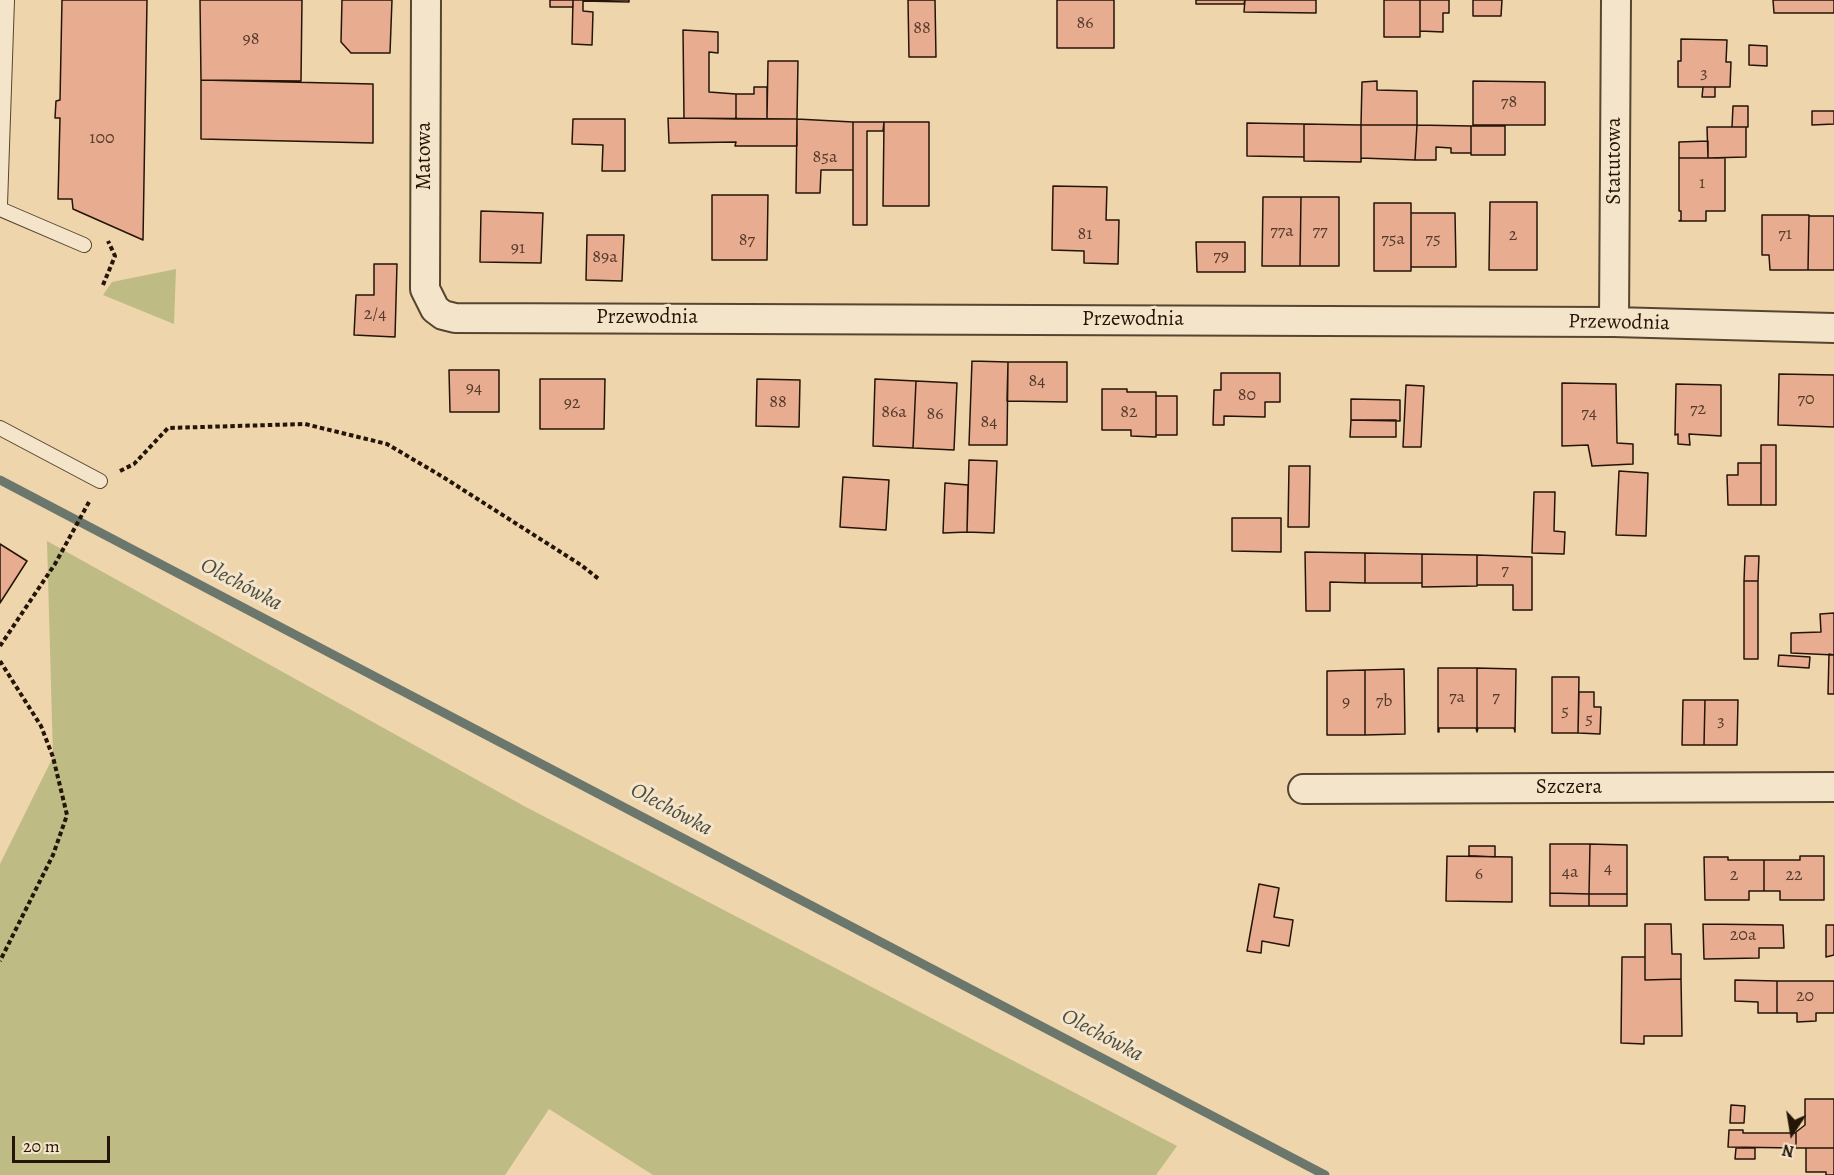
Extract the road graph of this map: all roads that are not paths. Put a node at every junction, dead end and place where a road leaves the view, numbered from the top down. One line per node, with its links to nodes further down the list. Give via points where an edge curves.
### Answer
1 (7, 0): 4 (lane)
2 (426, 0): 7 (street, Matowa, via 424,289)
3 (1616, 0): 8 (street, Statutowa)
4 (0, 204)
5 (0, 209): 6 (lane)
6 (84, 245)
7 (435, 309): 8 (street, Przewodnia, via 455,318)
8 (1614, 322): 9 (street, Przewodnia)
9 (1834, 328)
10 (0, 428): 11 (lane)
11 (97, 487)
12 (1834, 787): 13 (street, Szczera)
13 (1303, 789)

